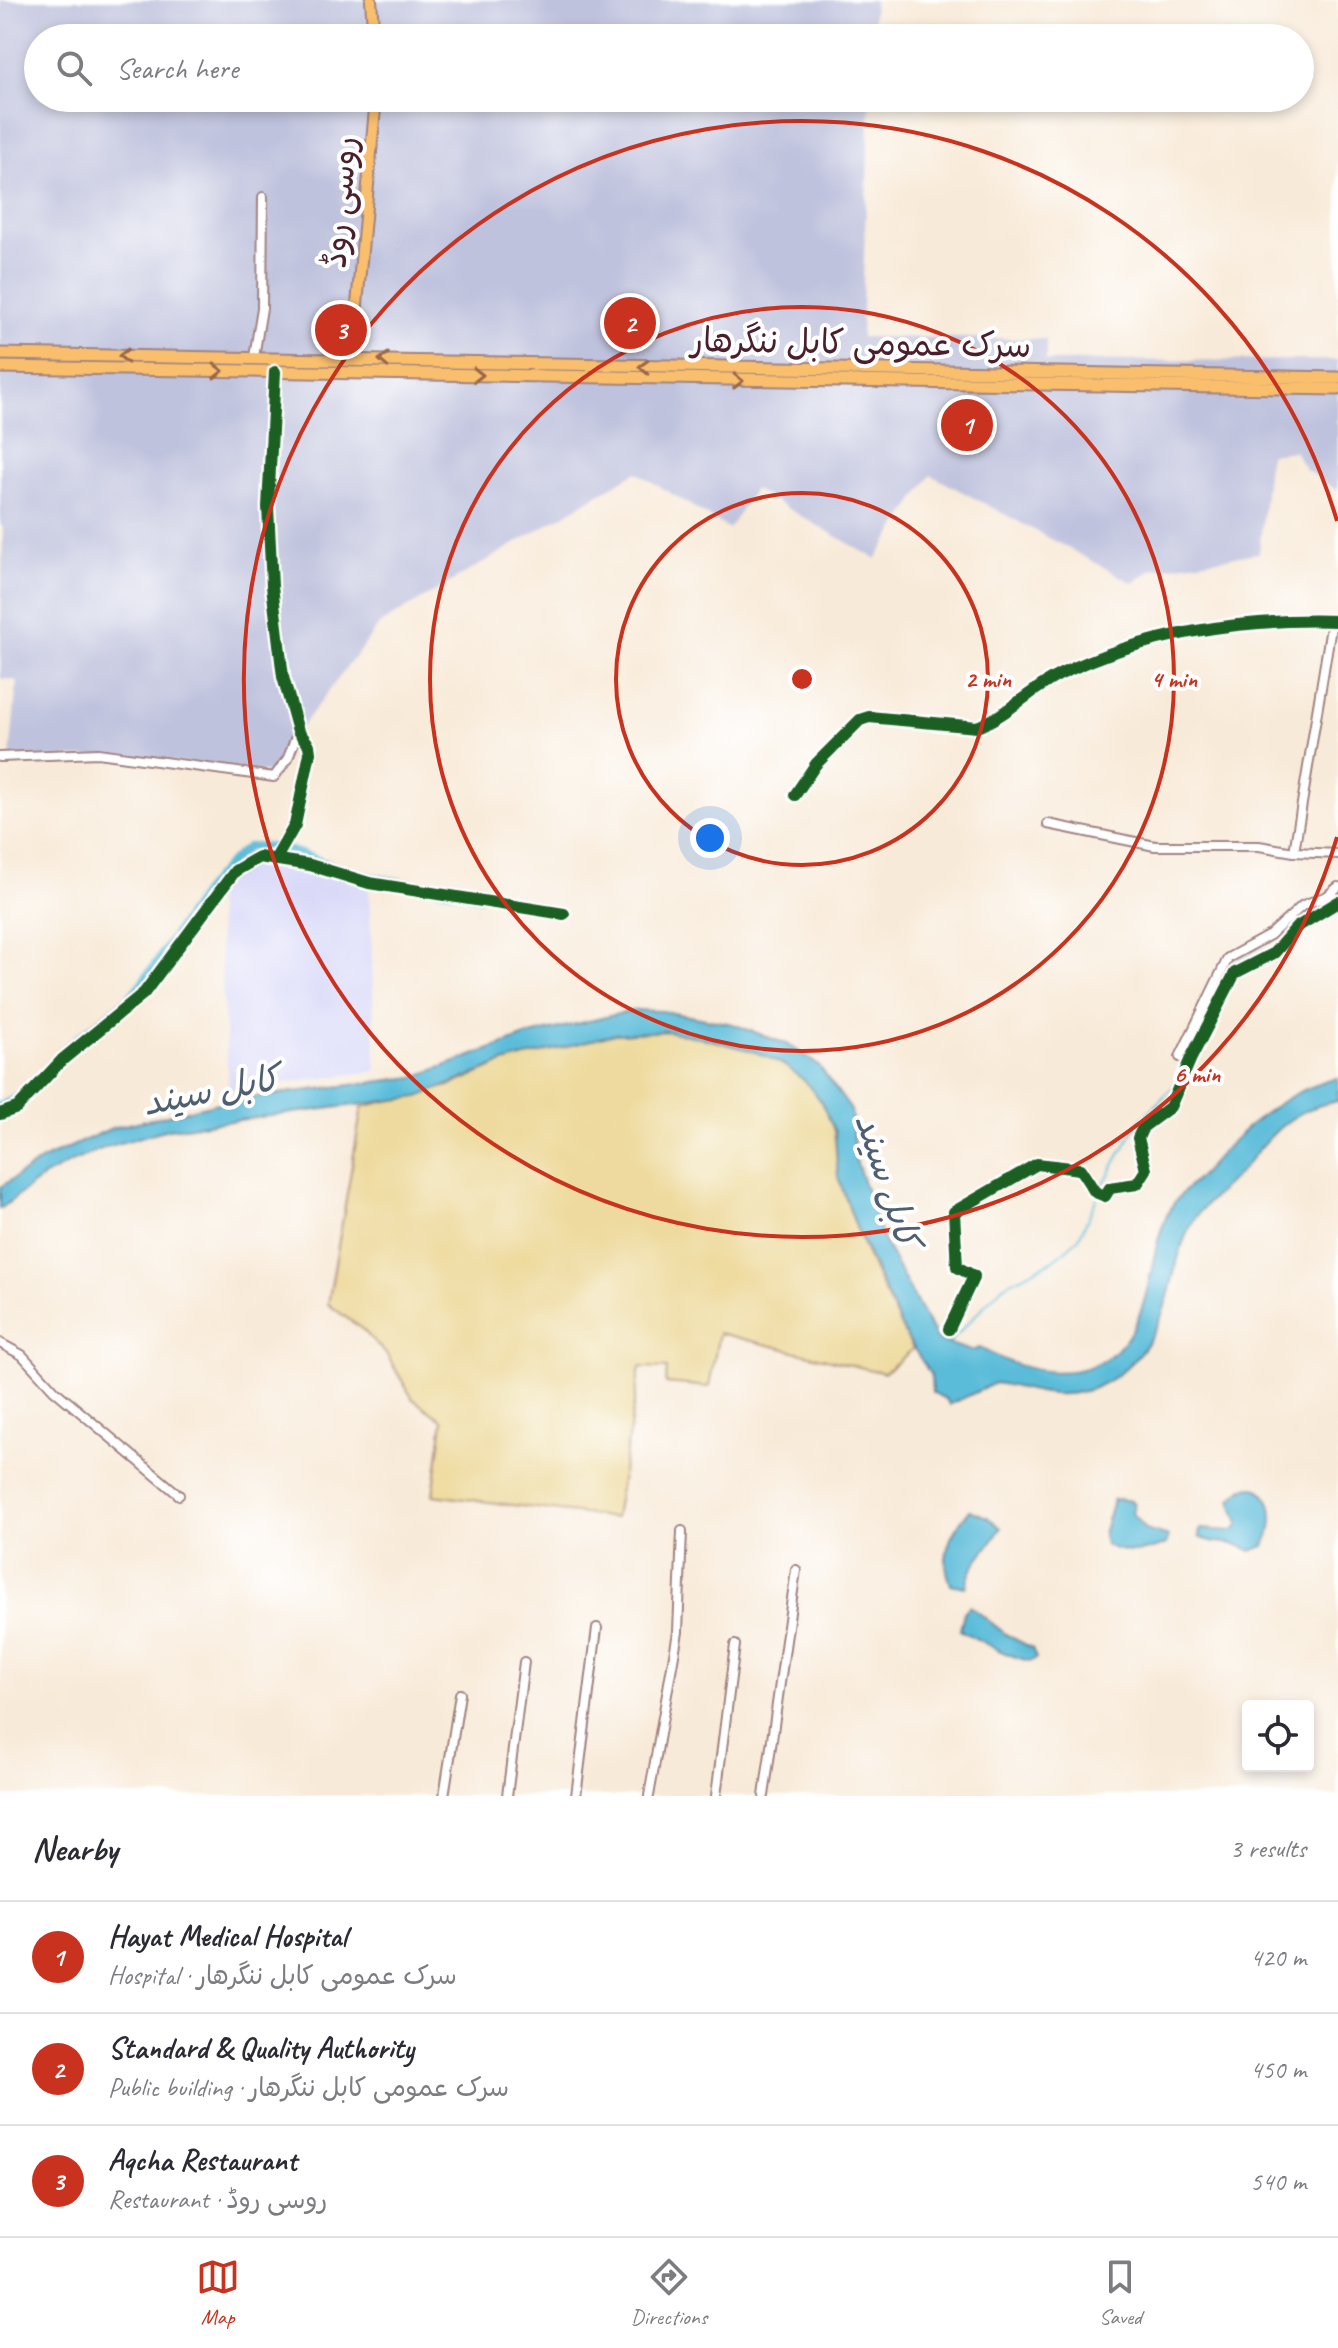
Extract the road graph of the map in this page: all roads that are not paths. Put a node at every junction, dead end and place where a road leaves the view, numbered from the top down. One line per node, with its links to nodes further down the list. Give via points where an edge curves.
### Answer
1 (371, 0): 2 (main road)
2 (373, 24)
3 (375, 112): 8 (main road, روسی روڈ)
4 (263, 197): 7 (street, via 262,308)
5 (0, 354): 6 (highway, سرک عمومی کابل ننگرهار)
6 (74, 355): 7 (highway, سرک عمومی کابل ننگرهار, one-way to 6); 10 (highway)
7 (254, 357): 8 (highway, سرک عمومی کابل ننگرهار)
8 (352, 359): 12 (highway, سرک عمومی کابل ننگرهار, one-way to 8)
9 (0, 367): 10 (highway, سرک عمومی کابل ننگرهار)
10 (75, 369): 11 (highway, سرک عمومی کابل ننگرهار, one-way to 11)
11 (275, 372): 12 (highway, سرک عمومی کابل ننگرهار, one-way to 12); 17 (street, via 270,556 283,677)
12 (885, 377): 14 (highway, سرک عمومی کابل ننگرهار)
13 (1338, 378): 14 (highway, سرک عمومی کابل ننگرهار)
14 (1237, 382): 15 (highway, سرک عمومی کابل ننگرهار)
15 (1338, 389)
16 (1335, 621): 19 (street, via 1193,631 1142,642 1058,676 977,727 869,717 816,764); 21 (street)
17 (301, 735): 18 (street, via 274,777 98,753); 23 (street, via 310,753 302,803)
18 (0, 757)
19 (795, 795)
20 (1048, 824): 21 (street, via 1155,846 1259,846)
21 (1294, 852): 22 (street)
22 (1338, 854)
23 (275, 860): 26 (street, via 369,883); 28 (street, via 259,857 235,871 144,993 62,1060 17,1108)
24 (1338, 887): 27 (street, via 1228,958)
25 (1338, 902): 29 (street, via 1297,927 1277,950 1235,973 1170,1107 1143,1127 1138,1138 1146,1170 1137,1184 1110,1188 1105,1196 1095,1192 1080,1169 1037,1164 954,1212 957,1267 974,1276)
26 (564, 914)
27 (1180, 1057)
28 (0, 1114)
29 (949, 1329)
30 (0, 1343): 31 (street, via 22,1355 45,1382)
31 (179, 1495)
32 (682, 1531): 41 (street, via 678,1632)
33 (796, 1570): 43 (street)
34 (597, 1628): 40 (street)
35 (735, 1645): 42 (street)
36 (524, 1662): 39 (street)
37 (460, 1694): 38 (street)
38 (444, 1796)
39 (507, 1796)
40 (576, 1796)
41 (649, 1796)
42 (716, 1796)
43 (764, 1796)

